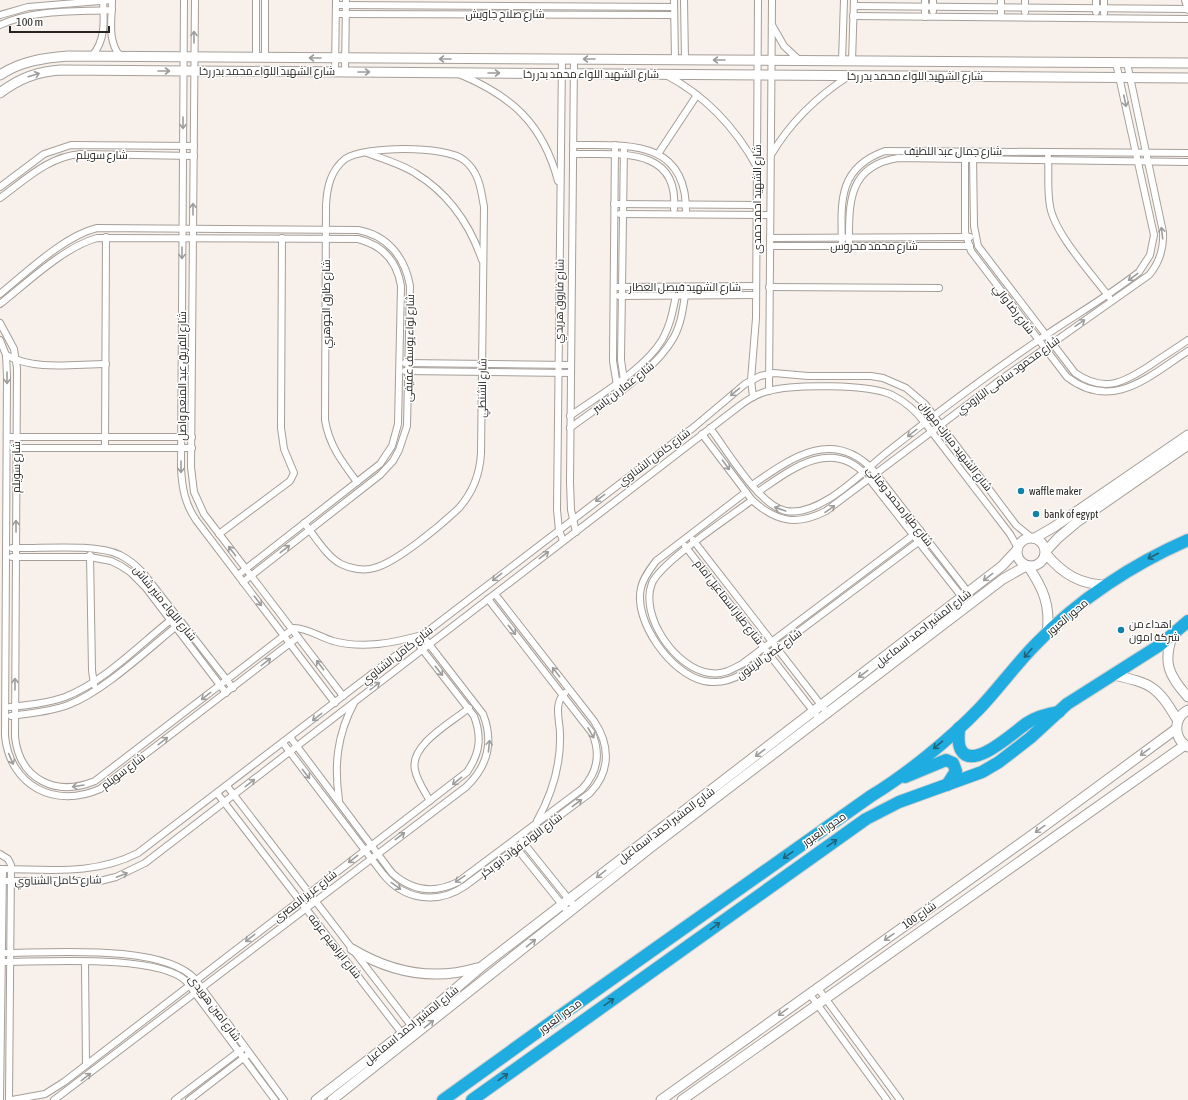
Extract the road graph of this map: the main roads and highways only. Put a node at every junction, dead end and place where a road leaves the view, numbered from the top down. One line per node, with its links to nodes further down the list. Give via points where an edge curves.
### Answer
1 (1188, 540): 4 (highway, محور العبور, one-way to 4, via 1147,559 1108,584 1047,633)
2 (1188, 621): 3 (highway, محور العبور, via 1173,635)
3 (1059, 712): 4 (highway, via 1027,723 985,753 976,756 964,754 961,749); 6 (highway, محور العبور, via 999,762 982,772)
4 (959, 728): 5 (highway, محور العبور, one-way to 5)
5 (897, 779): 6 (highway, via 946,760 953,764 956,771); 7 (highway, محور العبور, one-way to 7)
6 (948, 785): 8 (highway, محور العبور, one-way to 6, via 866,819 899,802)
7 (443, 1100)
8 (472, 1100)

